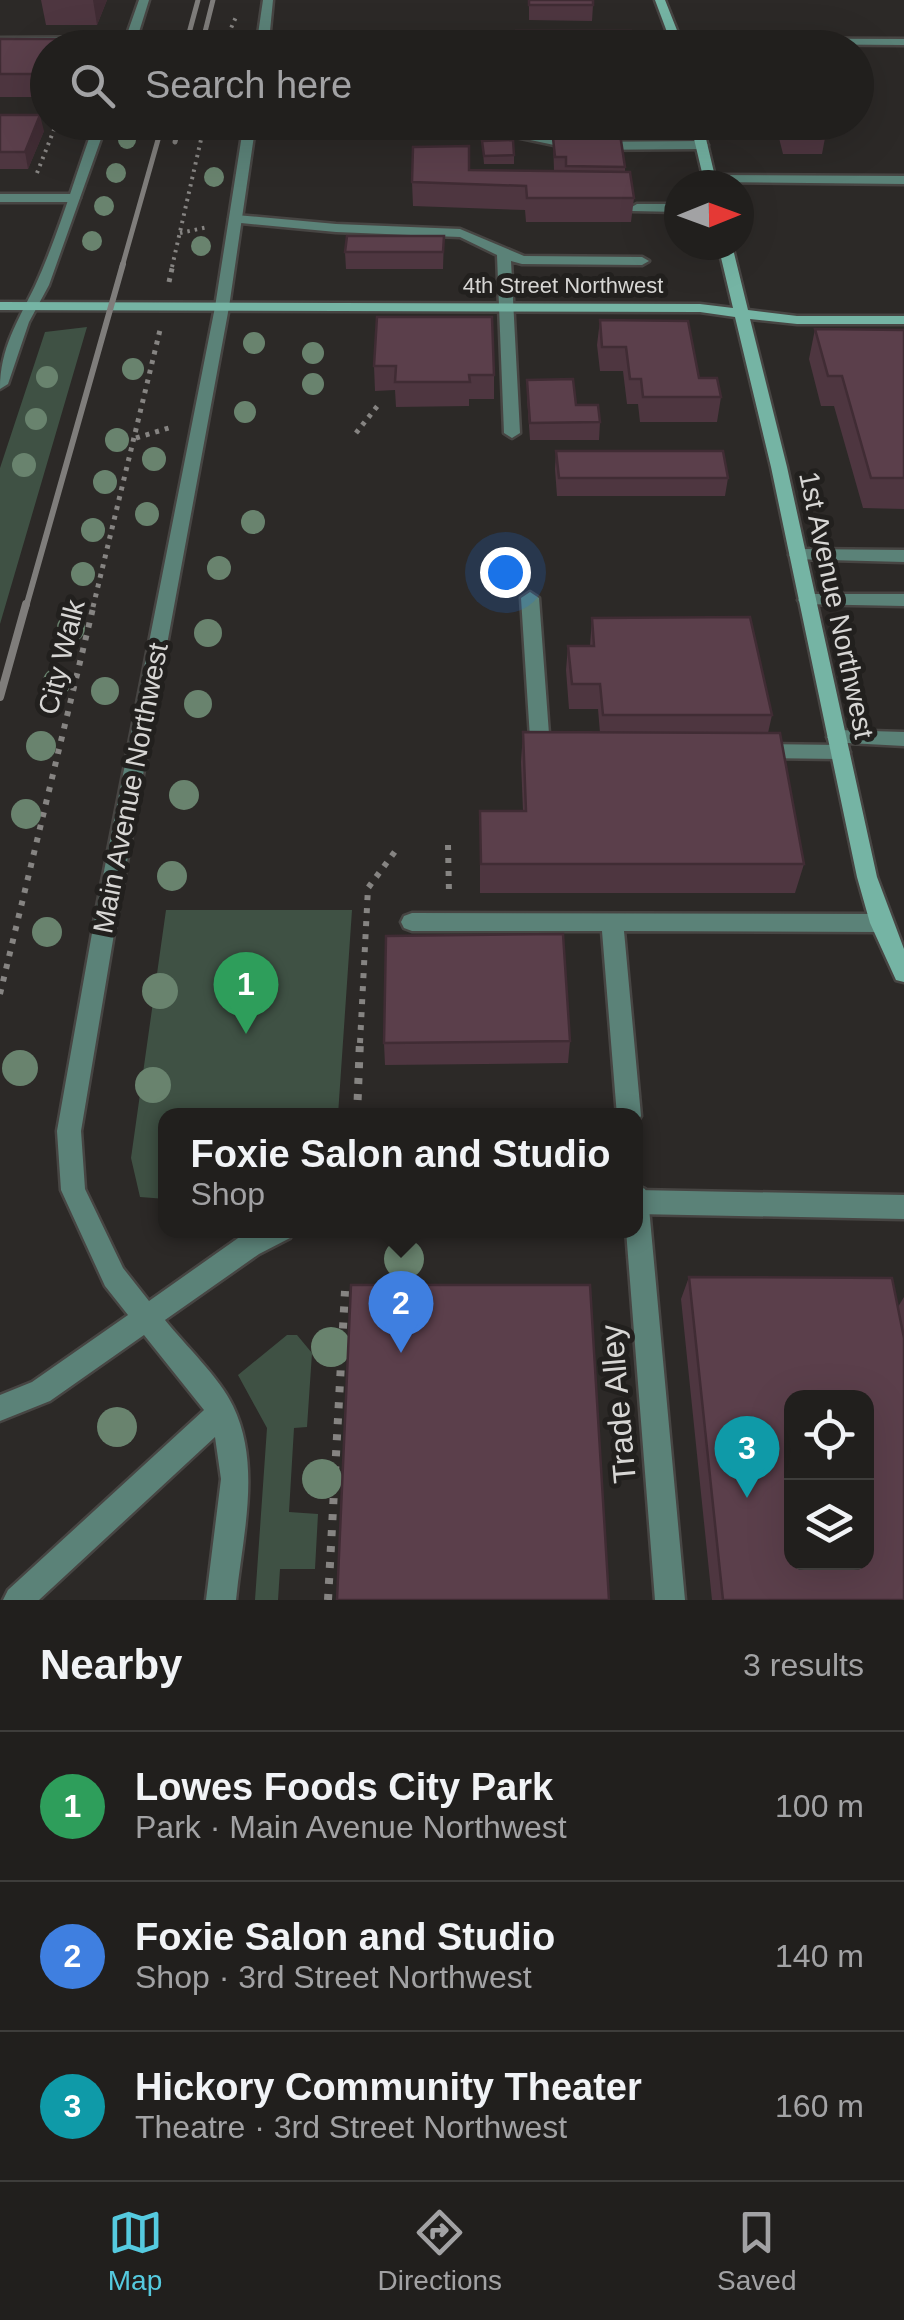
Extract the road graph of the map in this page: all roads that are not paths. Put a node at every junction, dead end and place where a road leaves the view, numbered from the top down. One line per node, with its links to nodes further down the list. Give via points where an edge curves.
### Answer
1 (144, 0): 4 (street)
2 (268, 0): 5 (street)
3 (660, 0): 6 (street)
4 (134, 30)
5 (264, 30)
6 (669, 30)
7 (0, 41): 8 (street)
8 (30, 42)
9 (874, 42): 10 (street)
10 (904, 42)
11 (94, 140): 20 (street)
12 (247, 140): 23 (street, Main Avenue Northwest)
13 (541, 140): 15 (street)
14 (701, 140): 15 (street)
15 (702, 145): 16 (street)
16 (707, 170)
17 (904, 180): 18 (street)
18 (754, 182)
19 (0, 198): 20 (street)
20 (73, 198): 28 (street)
21 (637, 208): 22 (street)
22 (664, 208)
23 (236, 219): 24 (street, via 460,233); 29 (street, Main Avenue Northwest)
24 (504, 255): 26 (street); 30 (street)
25 (728, 260): 31 (street, 1st Avenue Northwest)
26 (642, 261)
27 (0, 306): 28 (street, 4th Street Northwest)
28 (30, 306): 29 (street, 4th Street Northwest); 33 (street)
29 (222, 307): 30 (street, 4th Street Northwest); 53 (street, Main Avenue Northwest, via 69,1132 73,1190 114,1277)
30 (506, 308): 31 (street, 4th Street Northwest); 34 (street)
31 (740, 313): 32 (street, 4th Street Northwest); 35 (street, 1st Avenue Northwest)
32 (904, 320)
33 (2, 374)
34 (512, 433)
35 (798, 556): 36 (street); 38 (street, 1st Avenue Northwest)
36 (904, 556)
37 (530, 598): 42 (street, via 540,738 561,750)
38 (807, 600): 39 (street); 41 (street, 1st Avenue Northwest)
39 (904, 600)
40 (904, 739): 41 (street)
41 (838, 744): 43 (street); 46 (street, 1st Avenue Northwest)
42 (579, 750)
43 (746, 751)
44 (412, 922): 45 (street)
45 (612, 922): 46 (street); 48 (street)
46 (881, 923): 47 (street, 1st Avenue Northwest)
47 (904, 973)
48 (628, 1108)
49 (643, 1201): 50 (street)
50 (904, 1206)
51 (265, 1238): 53 (street)
52 (639, 1238): 58 (street, Trade Alley)
53 (146, 1315): 54 (street, via 40,1392); 55 (street, Main Avenue Northwest)
54 (0, 1408)
55 (222, 1412): 56 (street); 57 (street, Main Avenue Northwest, via 235,1479)
56 (18, 1600)
57 (221, 1600)
58 (670, 1600)

